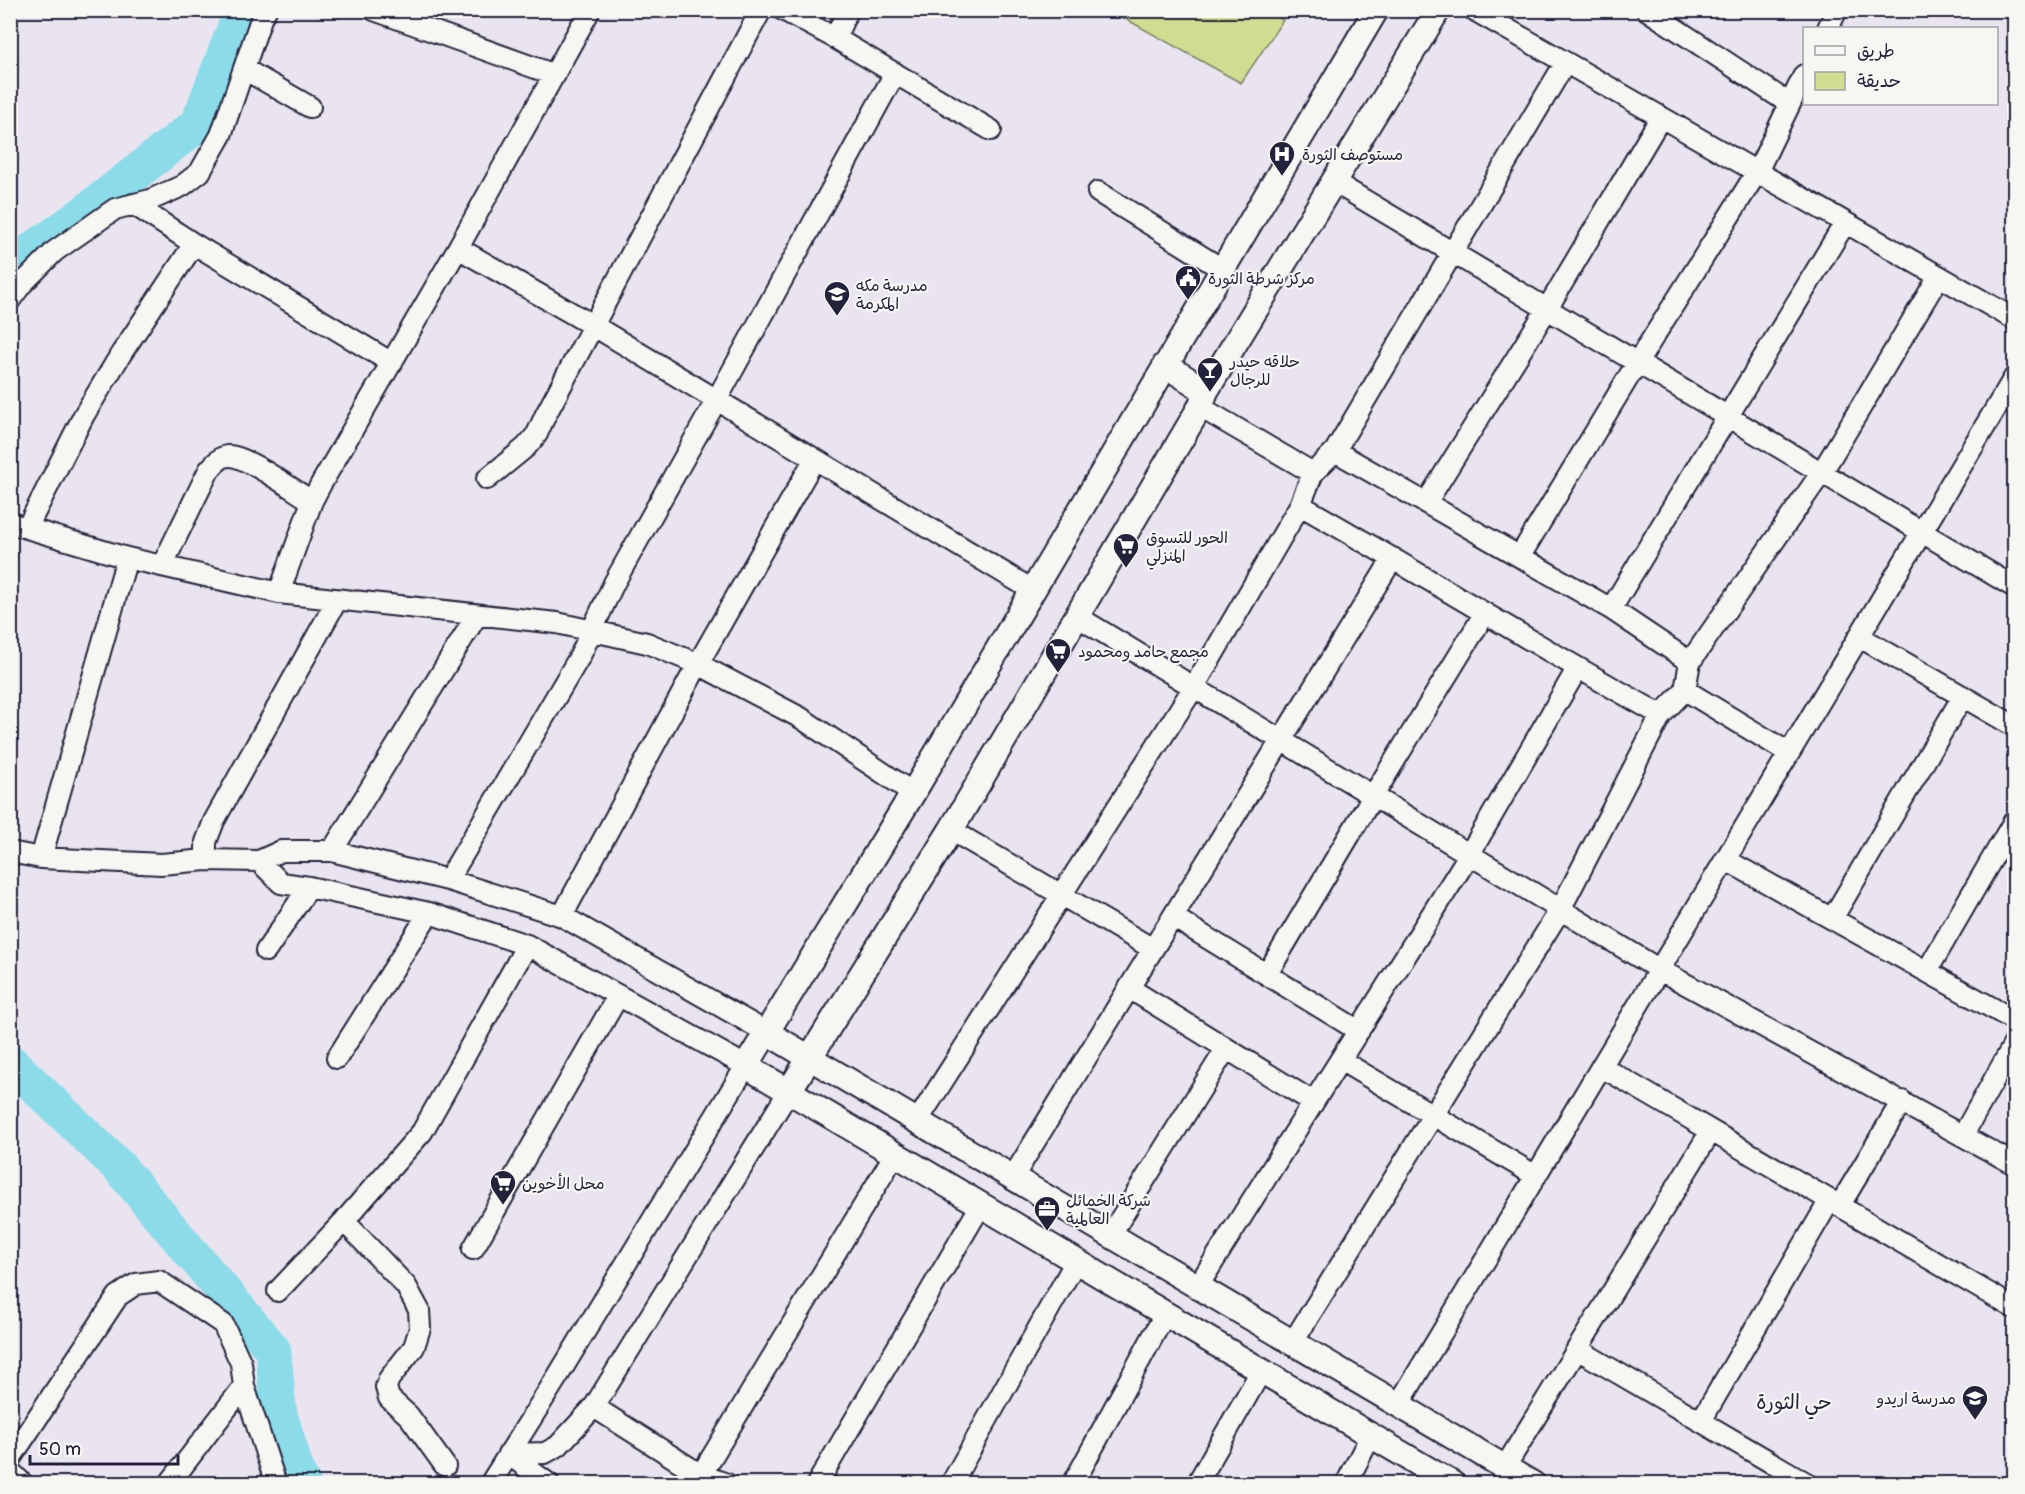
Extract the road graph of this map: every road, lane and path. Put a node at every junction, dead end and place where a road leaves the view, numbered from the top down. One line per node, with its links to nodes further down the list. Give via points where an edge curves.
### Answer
1 (266, 10): 15 (street)
2 (374, 10): 17 (street)
3 (590, 10): 17 (street)
4 (761, 10): 36 (street)
5 (783, 10): 13 (street)
6 (848, 10): 13 (street)
7 (1376, 10): 31 (street)
8 (1438, 10): 24 (street)
9 (1474, 10): 14 (street)
10 (1647, 10): 19 (street)
11 (1837, 10): 12 (street)
12 (1828, 27)
13 (835, 38): 16 (street)
14 (1565, 63): 21 (street); 30 (street)
15 (244, 69): 20 (street); 26 (street, via 221,135 200,172 182,186)
16 (896, 73): 22 (street); 42 (street)
17 (555, 75): 29 (street)
18 (1803, 77): 19 (street)
19 (1790, 104): 23 (street)
20 (309, 107)
21 (1661, 117): 23 (street); 34 (street)
22 (992, 130)
23 (1757, 172): 27 (street); 38 (street)
24 (1334, 182): 30 (street); 41 (street)
25 (1098, 192): 31 (street)
26 (133, 204): 28 (street); 33 (street, via 115,209 55,251)
27 (1845, 223): 32 (street); 43 (street)
28 (194, 244): 37 (street); 52 (street, via 121,354)
29 (458, 248): 36 (street); 37 (street)
30 (1452, 253): 34 (street); 44 (street)
31 (1222, 269): 39 (street)
32 (1939, 276): 35 (street); 46 (street)
33 (10, 300)
34 (1547, 309): 38 (street); 50 (street)
35 (2014, 319)
36 (594, 326): 42 (street); 48 (street, via 537,434)
37 (392, 363): 49 (street)
38 (1636, 363): 43 (street); 54 (street)
39 (1165, 365): 41 (street); 59 (street)
40 (2014, 378): 53 (street)
41 (1203, 399): 47 (street); 65 (street)
42 (716, 401): 45 (street); 66 (street, via 614,583)
43 (1728, 417): 46 (street); 62 (street)
44 (1335, 451): 47 (street); 50 (street)
45 (814, 460): 59 (street); 69 (street)
46 (1822, 472): 53 (street); 68 (street)
47 (1313, 473): 51 (street)
48 (487, 479)
49 (312, 501): 57 (street, via 245,460 229,456 219,460 209,470); 60 (street)
50 (1426, 503): 54 (street)
51 (1300, 505): 56 (street); 71 (street)
52 (19, 525): 55 (street)
53 (1923, 533): 58 (street); 67 (street)
54 (1520, 556): 62 (street)
55 (127, 558): 57 (street); 85 (street)
56 (1393, 558): 63 (street); 76 (street)
57 (162, 566): 60 (street)
58 (2014, 587)
59 (1034, 591): 78 (street)
60 (279, 593): 61 (street)
61 (337, 600): 64 (street); 86 (street, via 214,820 206,842)
62 (1611, 609): 68 (street)
63 (1485, 613): 70 (street); 79 (street)
64 (477, 615): 66 (street); 82 (street)
65 (1078, 617): 71 (street); 81 (street)
66 (593, 630): 69 (street, via 647,643); 89 (street)
67 (1860, 637): 73 (street); 77 (street)
68 (1690, 662): 72 (street)
69 (698, 664): 78 (street, via 801,718); 94 (street)
70 (1576, 669): 74 (street); 84 (street)
71 (1194, 687): 76 (street); 91 (street)
72 (1685, 690): 74 (street); 77 (street)
73 (1963, 696): 75 (street); 96 (street)
74 (1661, 715): 92 (street)
75 (2014, 726)
76 (1281, 740): 79 (street); 95 (street)
77 (1789, 753): 87 (street)
78 (913, 793): 107 (street)
79 (1373, 796): 84 (street); 102 (street)
80 (2014, 821): 101 (street)
81 (951, 830): 91 (street); 110 (street)
82 (332, 851): 88 (street, via 281,851); 89 (street)
83 (10, 852): 85 (street)
84 (1469, 855): 92 (street); 106 (street)
85 (41, 858): 86 (street, via 161,864)
86 (206, 860): 88 (street)
87 (1726, 860): 96 (street); 100 (street)
88 (259, 861): 90 (street, via 280,883)
89 (448, 880): 94 (street)
90 (309, 887): 93 (street); 99 (street)
91 (1061, 896): 98 (street); 119 (street)
92 (1560, 910): 100 (street); 118 (street)
93 (429, 913): 97 (street); 111 (street)
94 (562, 916): 107 (street)
95 (1173, 916): 98 (street); 102 (street)
96 (1832, 918): 101 (street)
97 (527, 945): 104 (street); 128 (street, via 422,1132)
98 (1153, 949): 103 (street)
99 (266, 951)
100 (1659, 970): 114 (street); 116 (street)
101 (1927, 971): 105 (street)
102 (1267, 974): 106 (street)
103 (1129, 988): 109 (street); 125 (street)
104 (618, 996): 113 (street); 130 (street)
105 (2014, 1020)
106 (1359, 1031): 112 (street)
107 (766, 1032): 110 (street); 113 (street)
108 (2014, 1044): 121 (street)
109 (1226, 1049): 117 (street); 129 (street)
110 (810, 1056): 115 (street); 119 (street)
111 (337, 1058)
112 (1340, 1060): 117 (street); 118 (street)
113 (746, 1066): 115 (street); 144 (street)
114 (1602, 1067): 120 (street); 124 (street)
115 (789, 1091): 122 (street); 141 (street)
116 (1902, 1101): 121 (street); 126 (street)
117 (1313, 1102): 132 (street)
118 (1434, 1114): 124 (street); 136 (street)
119 (918, 1120): 125 (street)
120 (1711, 1131): 126 (street); 137 (street)
121 (1963, 1135): 123 (street)
122 (895, 1154): 127 (street); 149 (street)
123 (2014, 1164)
124 (1536, 1176): 140 (street)
125 (1013, 1177): 129 (street)
126 (1835, 1202): 134 (street); 142 (street)
127 (981, 1205): 131 (street); 156 (street)
128 (344, 1221): 133 (street); 146 (street, via 406,1286 420,1310 414,1347 386,1387 389,1398 409,1416)
129 (1111, 1234): 132 (street)
130 (473, 1249)
131 (1076, 1261): 135 (street); 157 (street)
132 (1198, 1286): 136 (street)
133 (278, 1291)
134 (2014, 1308)
135 (1165, 1314): 138 (street); 158 (street)
136 (1293, 1342): 140 (street)
137 (1577, 1349): 142 (street); 147 (street)
138 (1261, 1371): 143 (street); 159 (street)
139 (244, 1386): 145 (street, via 241,1363 223,1324 159,1281 136,1284 118,1296); 151 (street); 152 (street)
140 (1399, 1404): 147 (street)
141 (594, 1407): 144 (street, via 558,1446 545,1453); 149 (street)
142 (1701, 1421): 163 (street)
143 (1371, 1435): 160 (street); 161 (street)
144 (508, 1454): 153 (street); 154 (street)
145 (10, 1459)
146 (445, 1466)
147 (1505, 1467): 162 (street)
148 (10, 1471): 150 (street)
149 (700, 1475): 155 (street)
150 (23, 1484)
151 (169, 1484)
152 (276, 1484)
153 (490, 1484)
154 (549, 1484)
155 (727, 1484)
156 (817, 1484)
157 (951, 1484)
158 (1073, 1484)
159 (1197, 1484)
160 (1346, 1484)
161 (1453, 1484)
162 (1533, 1484)
163 (1808, 1484)

